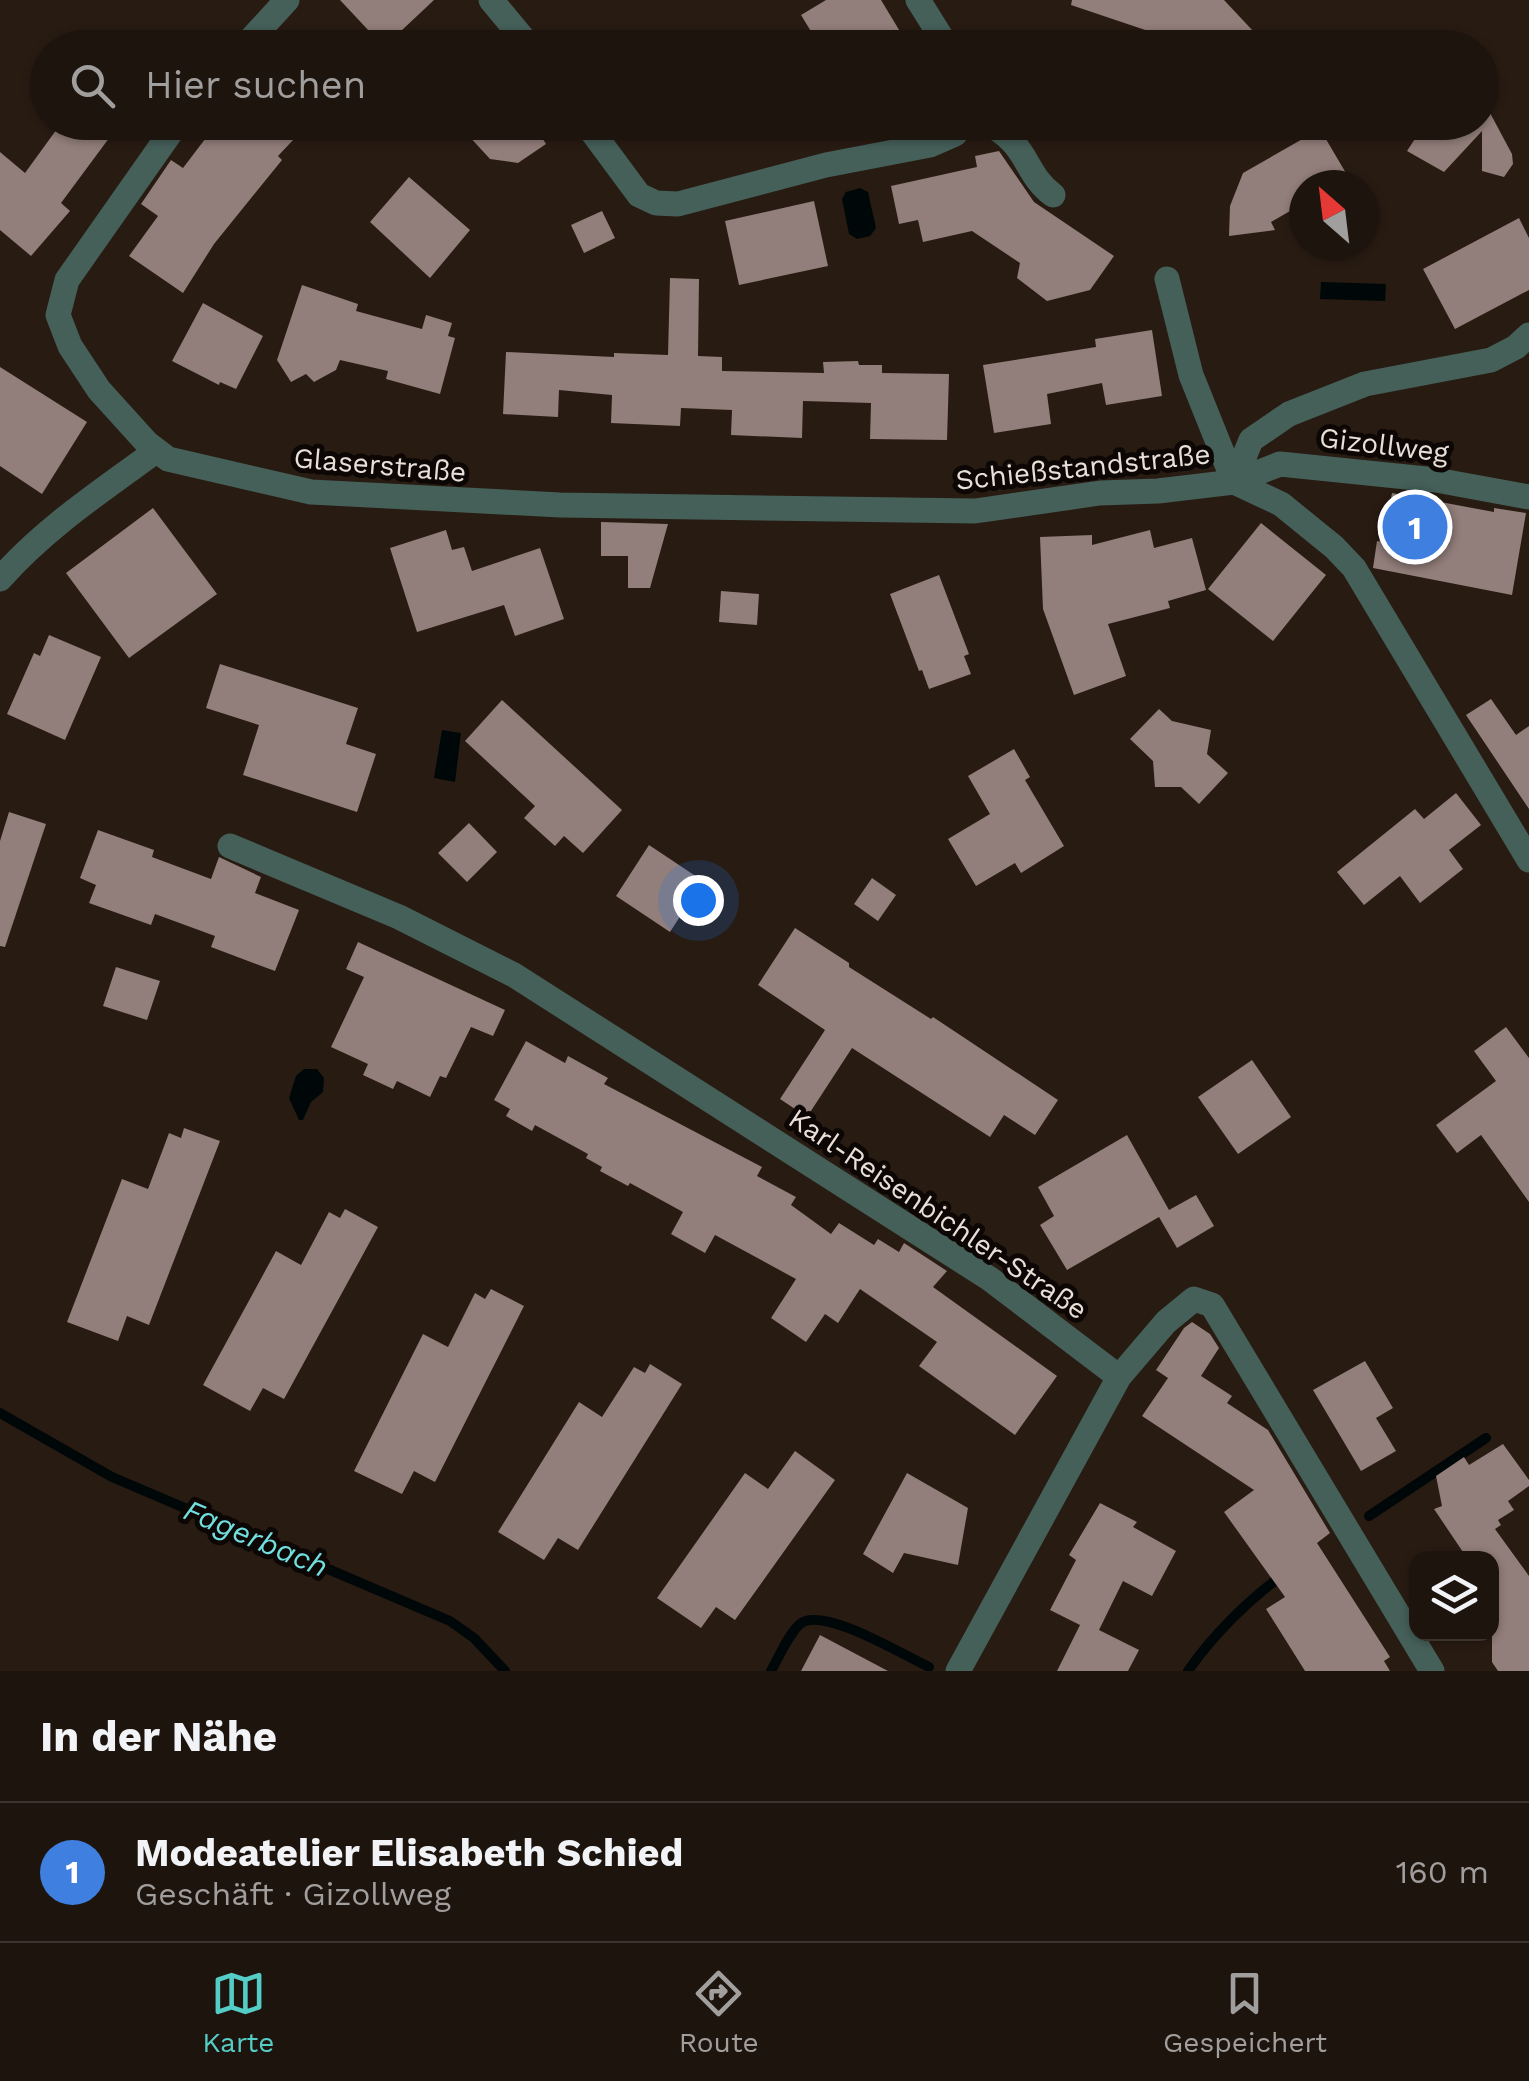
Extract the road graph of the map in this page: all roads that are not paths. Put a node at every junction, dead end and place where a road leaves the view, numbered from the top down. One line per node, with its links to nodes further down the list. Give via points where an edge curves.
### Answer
1 (287, 0): 4 (street)
2 (491, 0): 5 (street)
3 (918, 0): 6 (street)
4 (260, 30)
5 (516, 30)
6 (937, 30)
7 (165, 140): 14 (street, via 67,280 58,316 88,374)
8 (598, 140): 9 (street, via 639,196 678,204)
9 (941, 140)
10 (1013, 140): 11 (street)
11 (1053, 195)
12 (1167, 279): 15 (street, via 1196,392)
13 (1529, 336): 15 (street, via 1491,360 1364,384 1289,414 1251,440)
14 (156, 451): 17 (street, Glaserstraße, via 311,492); 18 (street, via 77,507)
15 (1234, 482): 16 (street, Gizollweg, via 1280,464); 17 (street, Schießstandstraße, via 976,511); 20 (street, Schießstandstraße, via 1281,504 1354,568)
16 (1529, 497)
17 (627, 506)
18 (0, 579)
19 (230, 846): 21 (street, Karl-Reisenbichler-Straße, via 399,917 514,975 990,1279)
20 (1529, 860)
21 (1119, 1377): 22 (street); 23 (street, via 1180,1308 1194,1299 1212,1305)
22 (958, 1671)
23 (1432, 1671)

